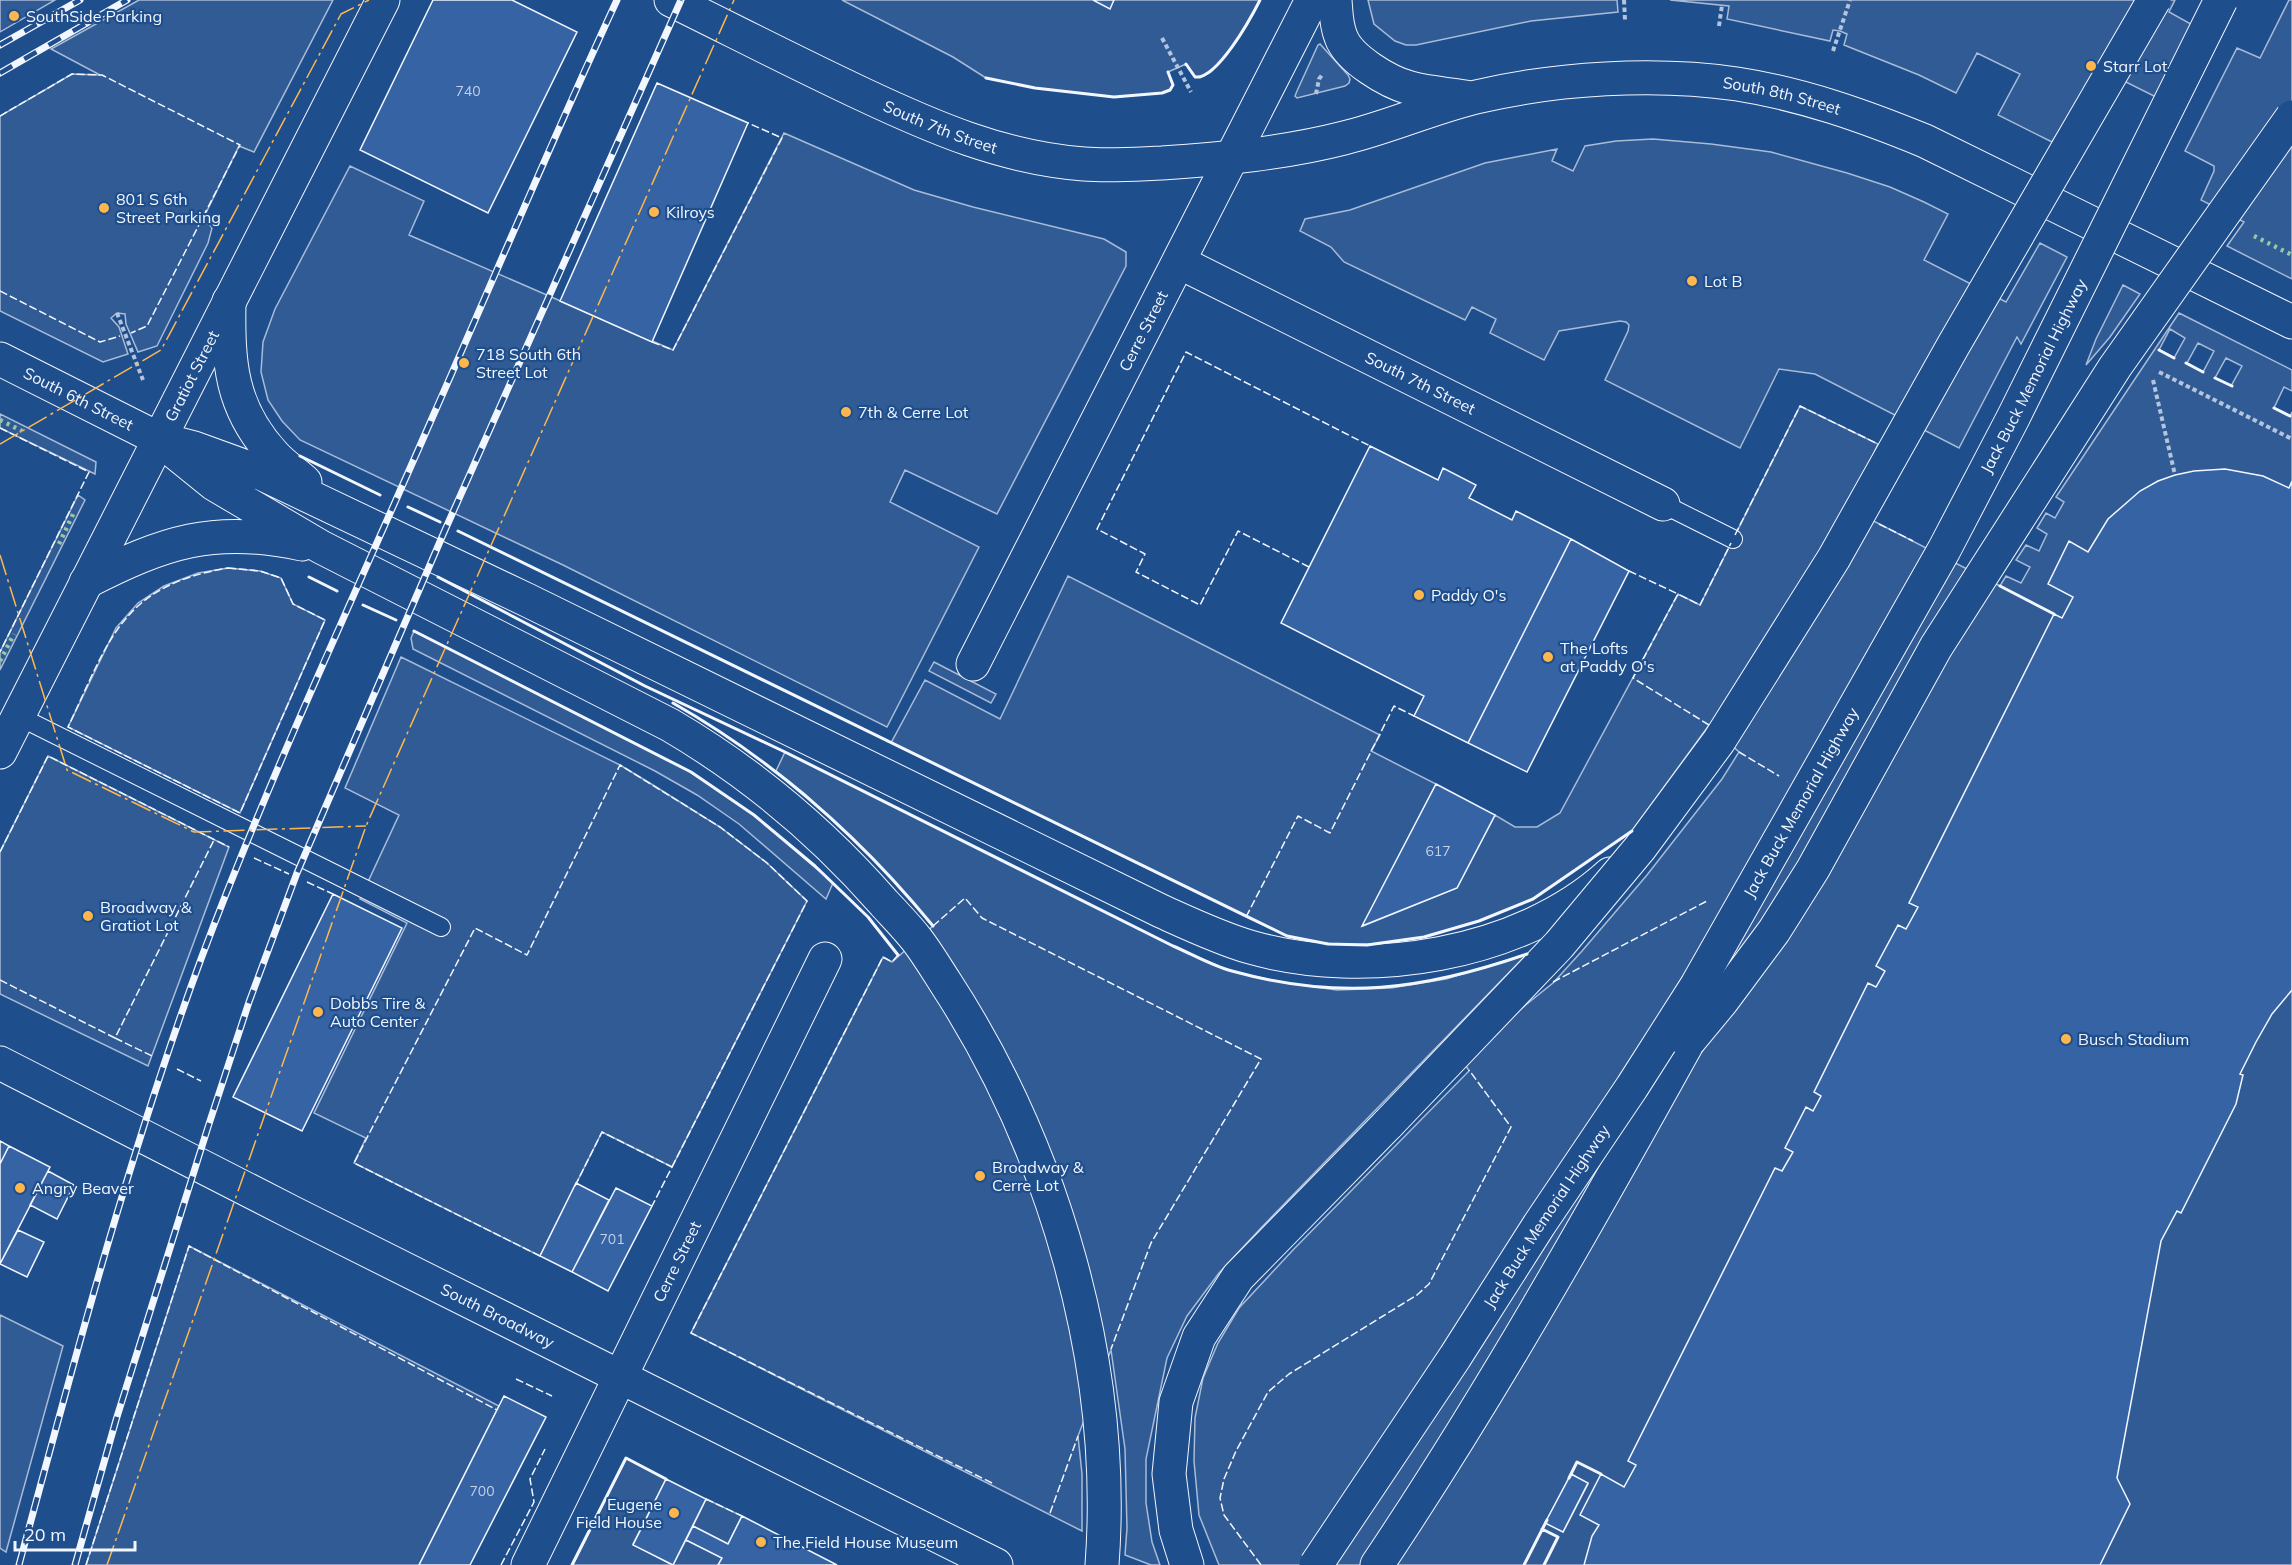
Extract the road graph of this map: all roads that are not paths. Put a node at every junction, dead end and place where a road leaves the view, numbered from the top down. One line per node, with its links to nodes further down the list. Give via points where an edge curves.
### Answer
1 (383, 0): 12 (main road, Gratiot Street)
2 (671, 0): 10 (main road, South 7th Street, via 906,114 963,139 1003,151 1085,164)
3 (1312, 0): 10 (main road, Cerre Street)
4 (1335, 0): 8 (main road, via 1341,38 1350,51 1381,75 1410,88)
5 (2156, 0): 17 (main road, bridge, via 1835,558 1721,741 1635,852 1601,882 1560,910 1518,930 1441,954 1352,961 1298,958 1206,932); 32 (main road, bridge, via 1834,558 1719,741 1581,920 1238,1277 1199,1337 1176,1402 1169,1474 1176,1530)
6 (2221, 0): 33 (main road, Jack Buck Memorial Highway, bridge, via 1954,530 1697,985)
7 (2227, 0): 26 (main road, Jack Buck Memorial Highway, bridge, via 1948,552)
8 (1473, 98): 10 (main road, South 8th Street, via 1342,139); 13 (main road, South 8th Street, via 1520,88 1649,79 1736,84 1828,106 1874,120 1954,154)
9 (2292, 117): 26 (main road, bridge, via 2115,367 1936,647 1791,905)
10 (1233, 157): 11 (main road, Cerre Street)
11 (1179, 262): 16 (main road, South 7th Street); 21 (main road, Cerre Street)
12 (229, 301): 15 (main road, Gratiot Street); 17 (main road, via 230,364 248,420 275,456)
13 (2292, 322)
14 (0, 359): 15 (main road, South 6th Street)
15 (159, 439): 17 (main road, via 252,469); 19 (main road, via 214,484); 20 (main road, Gratiot Street)
16 (1663, 504): 18 (lane)
17 (339, 510)
18 (1733, 539)
19 (321, 547): 20 (main road, via 235,535 199,538 126,561); 31 (main road, via 710,749 748,775 829,844 917,940 969,1019 1005,1085 1054,1209 1095,1379 1103,1440)
20 (86, 582): 22 (main road, Gratiot Street)
21 (973, 664)
22 (18, 716): 23 (main road, Gratiot Street); 24 (lane)
23 (0, 752)
24 (441, 927)
25 (825, 959): 28 (main road, Cerre Street)
26 (1688, 1042): 34 (main road, Jack Buck Memorial Highway, via 1544,1297)
27 (0, 1063): 28 (main road, South Broadway)
28 (620, 1376): 29 (main road, Cerre Street); 30 (main road, South Broadway)
29 (528, 1565)
30 (996, 1565)
31 (1102, 1565)
32 (1187, 1565)
33 (1316, 1565)
34 (1377, 1565)

